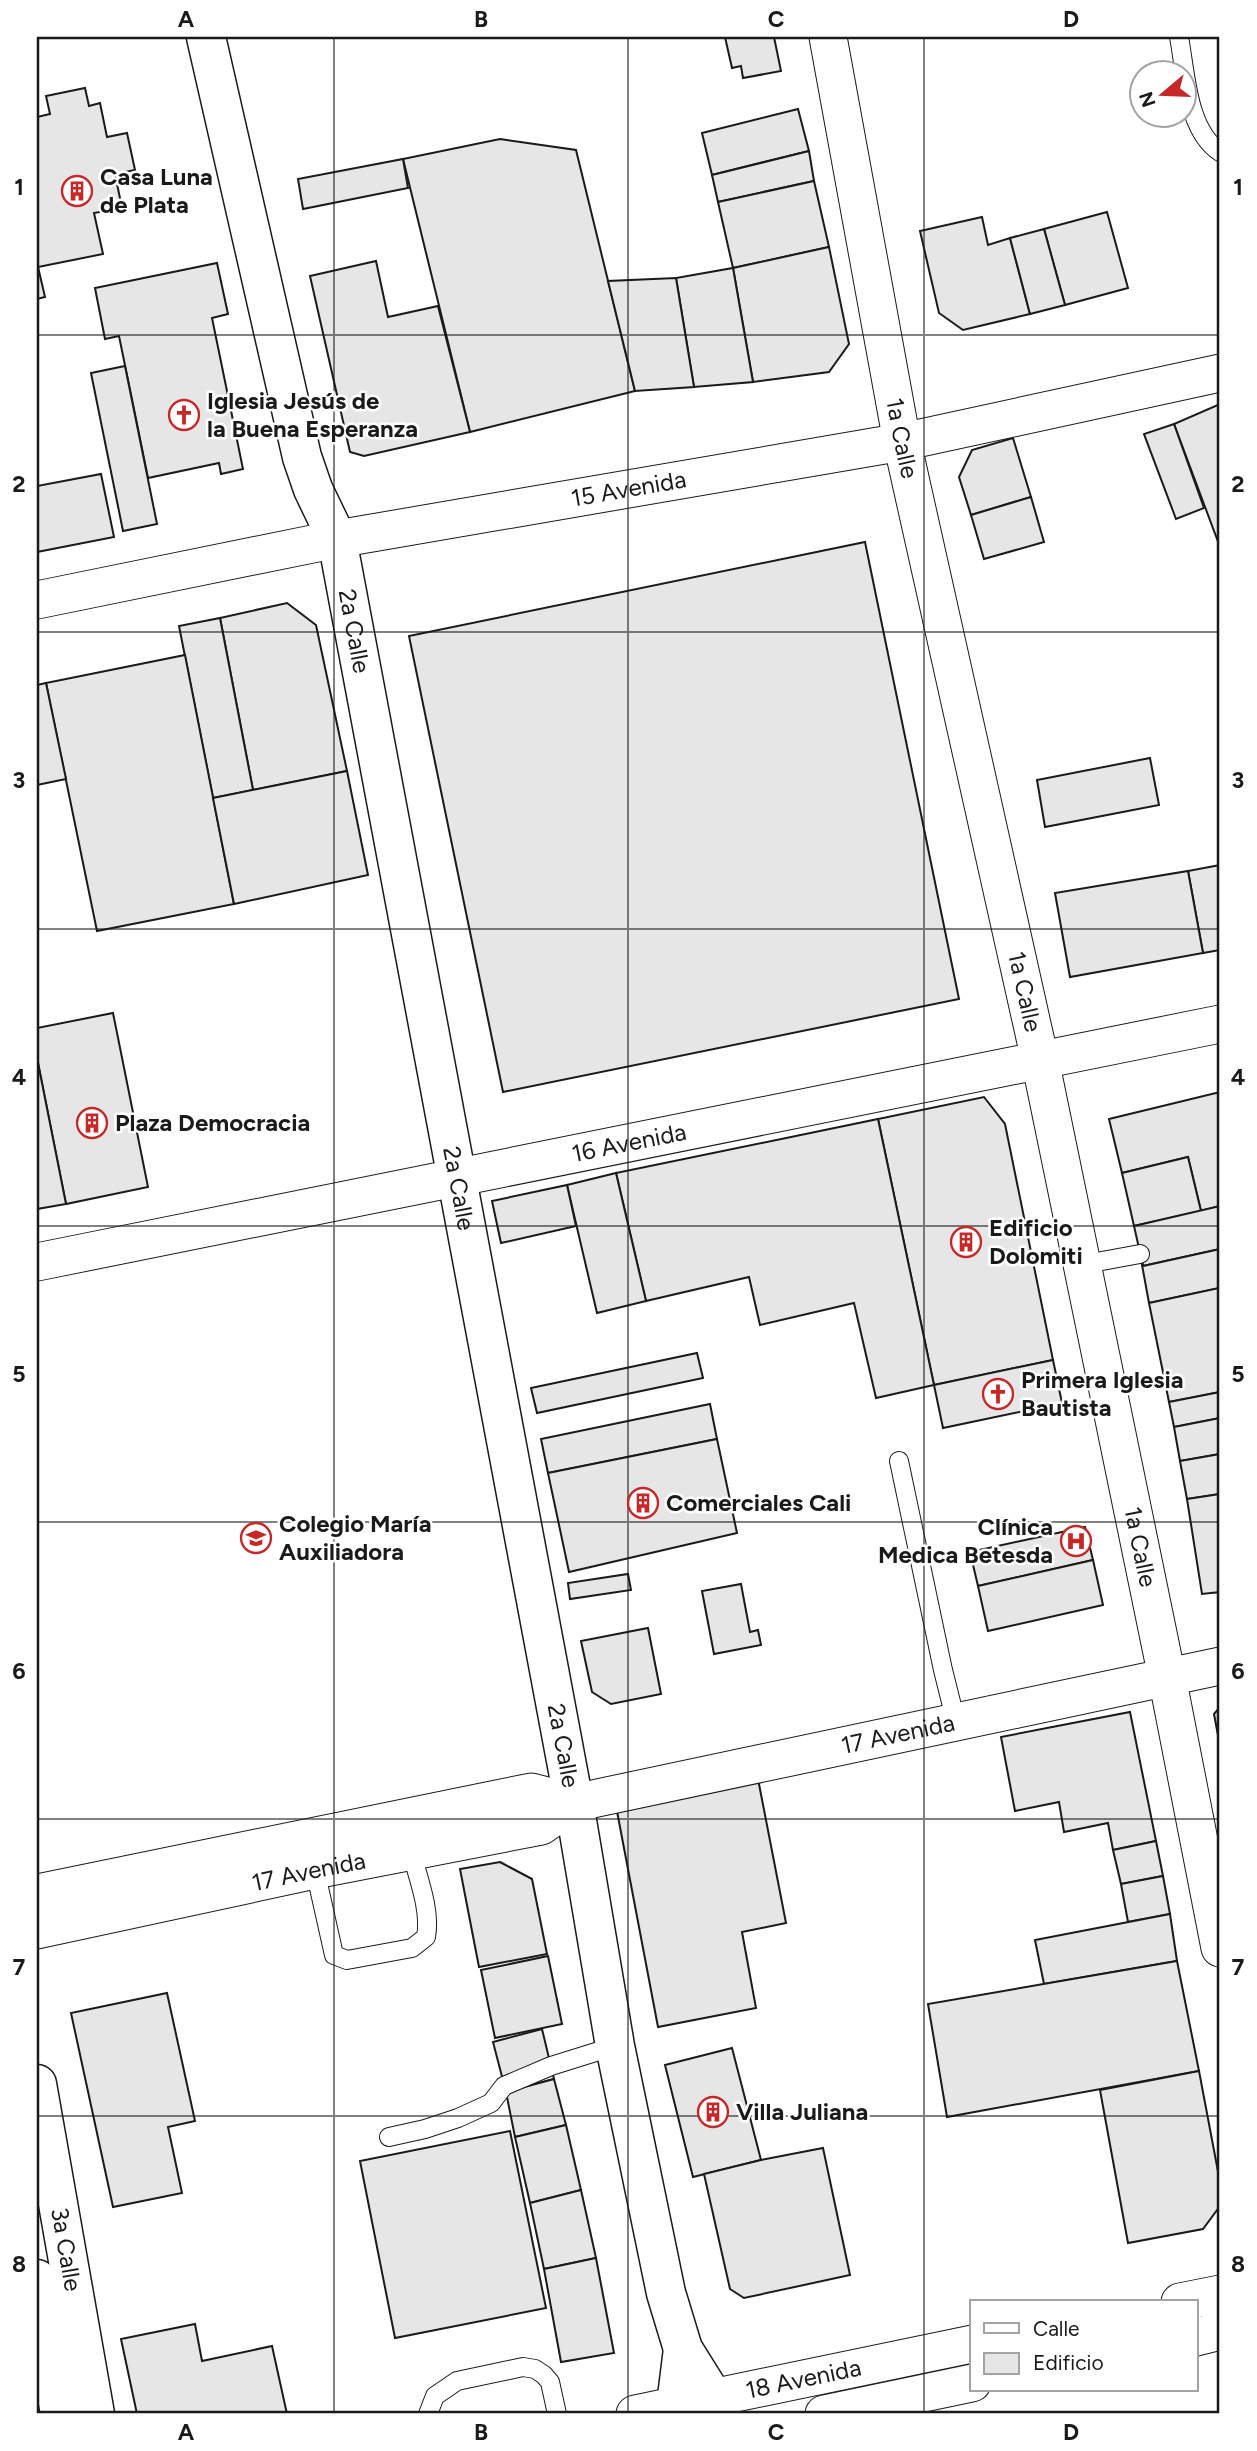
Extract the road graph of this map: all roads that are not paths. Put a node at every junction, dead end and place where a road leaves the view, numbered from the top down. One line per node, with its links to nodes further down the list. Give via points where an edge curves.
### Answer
1 (206, 37): 7 (street, 2a Calle, via 302,457)
2 (828, 37): 6 (street, 1a Calle)
3 (1179, 37): 4 (lane, via 1194,115 1201,134)
4 (1220, 152)
5 (1220, 373): 6 (street, 15 Avenida)
6 (902, 442): 7 (street, 15 Avenida); 10 (street, 1a Calle)
7 (337, 539): 8 (street, 15 Avenida); 11 (street, 2a Calle)
8 (37, 600)
9 (1220, 1024): 10 (street, 16 Avenida)
10 (1040, 1060): 11 (street, 16 Avenida); 14 (street, 1a Calle)
11 (456, 1178): 13 (street, 16 Avenida); 19 (street, 2a Calle)
12 (1140, 1254): 14 (lane)
13 (37, 1262)
14 (1080, 1265): 17 (street, 1a Calle)
15 (899, 1461): 18 (lane)
16 (1220, 1665): 17 (street, 17 Avenida)
17 (1167, 1677): 18 (street, 17 Avenida); 24 (street, 1a Calle)
18 (956, 1722): 19 (street, 17 Avenida)
19 (574, 1803): 20 (street, 17 Avenida, via 541,1826); 22 (street, 17 Avenida, via 531,1792); 25 (street, 2a Calle)
20 (411, 1851): 21 (street, 17 Avenida); 21 (lane, via 428,1927 426,1937 412,1948 347,1960 334,1955)
21 (315, 1870): 23 (street, 17 Avenida)
22 (37, 1893)
23 (37, 1930)
24 (1220, 1948)
25 (615, 2046): 27 (lane, via 504,2086 491,2102 458,2118); 35 (street, 2a Calle, via 666,2293)
26 (37, 2084): 28 (street, 3a Calle)
27 (389, 2137)
28 (46, 2187): 40 (street, 3a Calle)
29 (37, 2279): 39 (street, 3a Calle)
30 (1220, 2294): 31 (street)
31 (1190, 2300)
32 (1220, 2331): 33 (street)
33 (1198, 2336)
34 (970, 2344): 37 (street, 18 Avenida)
35 (683, 2348): 37 (street, 2a Calle); 38 (street, 2a Calle)
36 (970, 2383): 44 (street, 18 Avenida)
37 (714, 2406): 38 (street, 18 Avenida)
38 (677, 2410): 43 (street, 18 Avenida)
39 (60, 2414)
40 (94, 2414)
41 (428, 2414): 42 (lane, via 435,2396 457,2381 523,2367 535,2369 550,2382)
42 (558, 2414)
43 (635, 2414)
44 (824, 2414)

